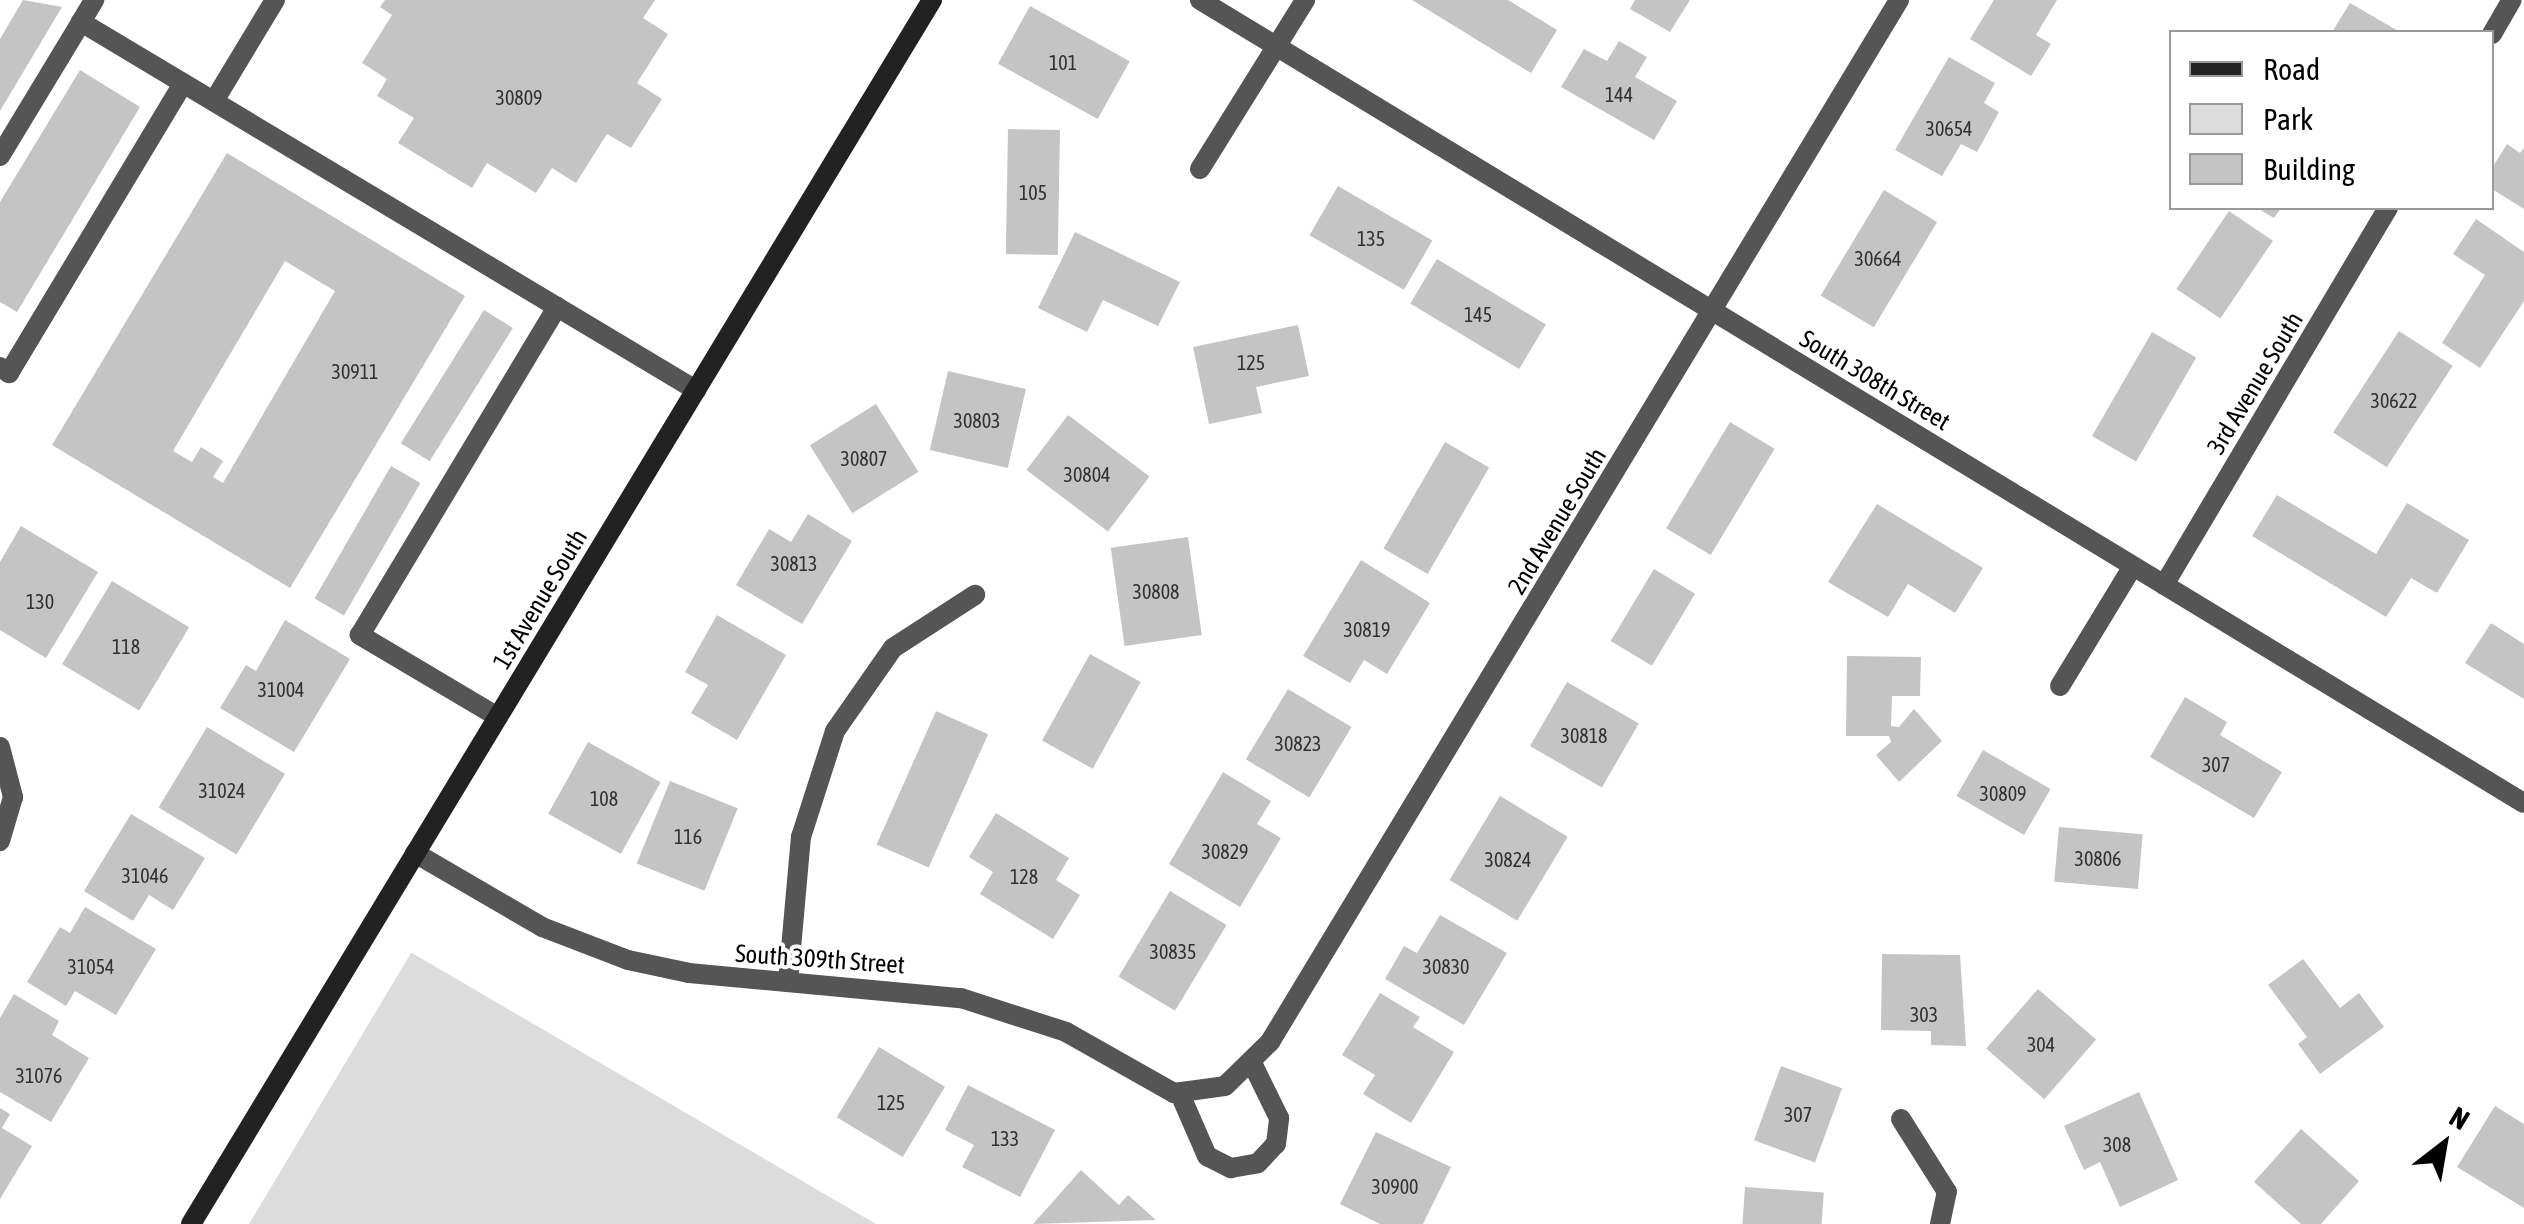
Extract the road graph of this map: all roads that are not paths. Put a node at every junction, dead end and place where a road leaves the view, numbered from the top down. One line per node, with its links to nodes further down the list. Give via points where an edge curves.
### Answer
1 (94, 0): 8 (street)
2 (275, 0): 12 (street)
3 (932, 0): 19 (main road, 1st Avenue South)
4 (1200, 0): 10 (street, South 308th Street)
5 (1305, 0): 10 (street)
6 (1899, 0): 17 (street, 2nd Avenue South)
7 (2512, 0): 9 (street)
8 (81, 22): 11 (street); 13 (street)
9 (2494, 31)
10 (1278, 46): 14 (street); 17 (street, South 308th Street)
11 (183, 83): 12 (street); 18 (street, via 9,373)
12 (214, 101): 16 (street)
13 (0, 156)
14 (1200, 170)
15 (2387, 210): 21 (street, 3rd Avenue South)
16 (557, 307): 19 (street); 24 (street, via 360,634)
17 (1713, 312): 20 (street, South 308th Street); 30 (street, 2nd Avenue South)
18 (0, 368)
19 (696, 390): 24 (main road, 1st Avenue South)
20 (2133, 566): 21 (street, South 308th Street); 23 (street)
21 (2164, 585): 26 (street, South 308th Street)
22 (974, 595): 29 (street, via 894,648 836,731 801,838)
23 (2060, 686)
24 (498, 717): 28 (main road, 1st Avenue South)
25 (0, 746): 27 (street, via 13,797)
26 (2524, 803)
27 (0, 841)
28 (415, 853): 29 (street, South 309th Street, via 542,927 600,952 658,968); 33 (main road, 1st Avenue South)
29 (788, 982): 31 (street, South 309th Street, via 931,992 1004,1009 1066,1032)
30 (1254, 1065): 31 (street, 2nd Avenue South, via 1225,1086); 31 (street, via 1279,1118 1276,1144 1258,1163 1231,1168 1207,1156)
31 (1180, 1094)
32 (1901, 1119): 34 (street, via 1947,1192)
33 (191, 1224)
34 (1940, 1224)

